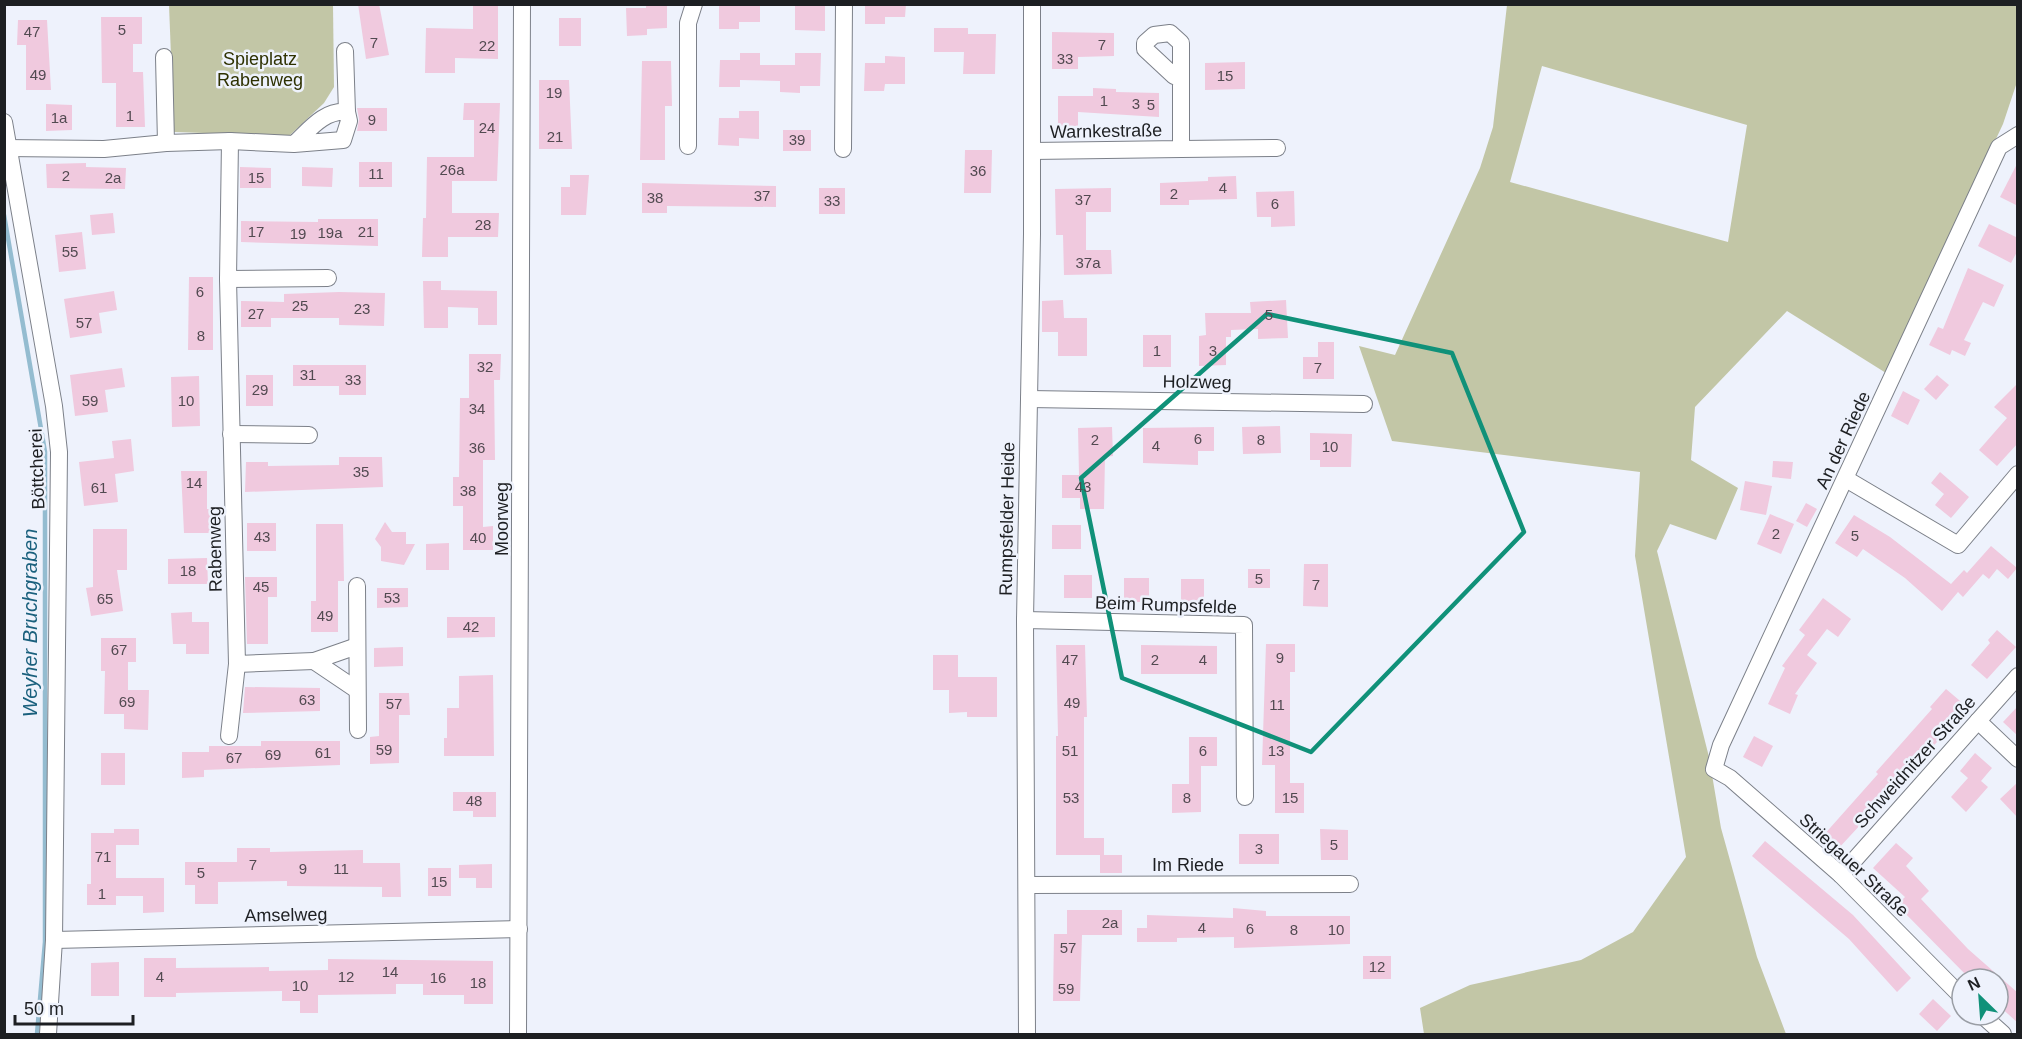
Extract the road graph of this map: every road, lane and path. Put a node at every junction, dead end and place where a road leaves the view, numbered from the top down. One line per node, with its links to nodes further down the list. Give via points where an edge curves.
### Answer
1 (522, 4): 44 (street, Moorweg)
2 (694, 4): 14 (street, via 688,23)
3 (844, 4): 17 (street)
4 (1032, 4): 19 (street, Rumpsfelder Heide)
5 (345, 51): 8 (street)
6 (164, 57): 12 (street)
7 (1180, 76): 18 (street, Warnkestraße)
8 (347, 112): 13 (street, via 335,111 321,118); 13 (street, via 349,121 343,140)
9 (4, 122): 15 (street, Böttcherei)
10 (2018, 135): 27 (street, An der Riede, via 1999,147)
11 (230, 141): 12 (street); 13 (street); 21 (street, Rabenweg)
12 (166, 143): 15 (street, via 104,149)
13 (294, 144)
14 (688, 146)
15 (6, 147): 45 (street, Böttcherei, via 54,406 58,452)
16 (1277, 148): 18 (street, Warnkestraße)
17 (843, 149)
18 (1181, 149): 19 (street, Warnkestraße)
19 (1032, 151): 22 (street, Rumpsfelder Heide)
20 (328, 278): 21 (street)
21 (228, 279): 24 (street, Rabenweg)
22 (1029, 399): 23 (street, Holzweg); 29 (street, Rumpsfelder Heide)
23 (1364, 404)
24 (231, 434): 25 (street); 32 (street, Rabenweg)
25 (309, 435)
26 (2018, 474): 27 (street, via 1958,545)
27 (1846, 479): 39 (street, An der Riede, via 1721,745)
28 (357, 586): 30 (street)
29 (1025, 620): 40 (street, Beim Rumpsfelde, via 1244,625); 43 (street, Rumpsfelder Heide)
30 (357, 646): 31 (street); 34 (street)
31 (314, 661): 32 (street); 34 (street)
32 (237, 664): 37 (street, Rabenweg)
33 (2018, 676): 35 (street, Schweidnitzer Straße)
34 (357, 690): 36 (street)
35 (1978, 721): 38 (street); 41 (street, Schweidnitzer Straße)
36 (358, 730)
37 (229, 736)
38 (2018, 759)
39 (1714, 769): 41 (street, Striegauer Straße, via 1730,778)
40 (1245, 797)
41 (1842, 875): 46 (street, Striegauer Straße)
42 (1350, 884): 43 (street, Im Riede)
43 (1027, 885): 49 (street, Rumpsfelder Heide)
44 (519, 929): 45 (street, Amselweg); 48 (street, Moorweg)
45 (54, 940): 47 (street, Böttcherei)
46 (1950, 985)
47 (48, 1035)
48 (518, 1035)
49 (1027, 1035)

